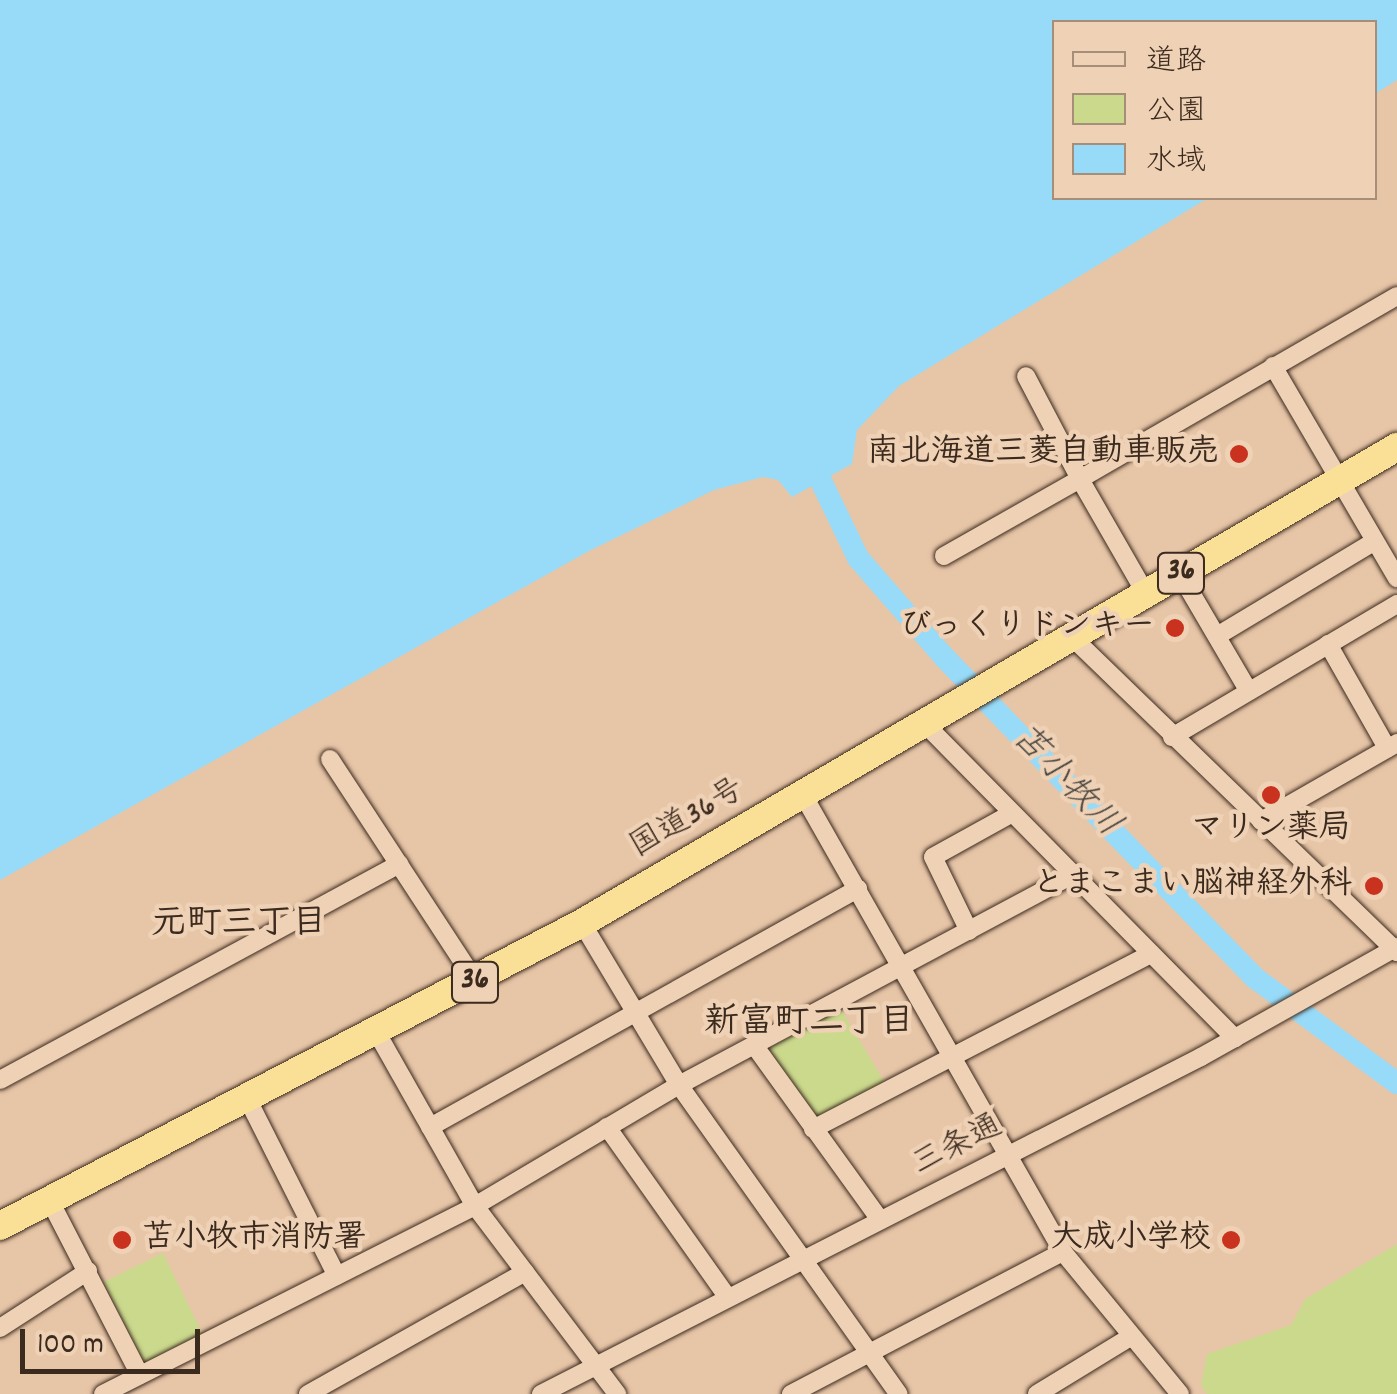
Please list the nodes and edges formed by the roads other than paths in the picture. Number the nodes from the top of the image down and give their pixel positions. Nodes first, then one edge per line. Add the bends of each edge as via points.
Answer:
1 (1397, 296) edge
2 (1273, 366) junction
3 (1026, 376) dead end
4 (1397, 448) edge
5 (1080, 479) junction
6 (1339, 481) junction
7 (1375, 541) junction
8 (944, 556) dead end
9 (1180, 574) junction
10 (1397, 578) edge
11 (1146, 594) junction
12 (1397, 604) edge
13 (1217, 636) junction
14 (1072, 637) junction
15 (1328, 644) junction
16 (1248, 690) junction
17 (931, 719) junction
18 (1172, 736) junction
19 (1392, 745) edge
20 (330, 759) dead end
21 (802, 794) junction
22 (1011, 814) junction
23 (1262, 821) junction
24 (399, 864) junction
25 (1071, 876) junction
26 (858, 888) junction
27 (582, 922) junction
28 (968, 930) junction
29 (1396, 950) edge
30 (1151, 954) junction
31 (901, 967) junction
32 (476, 981) junction
33 (634, 1012) junction
34 (377, 1033) junction
35 (1235, 1038) junction
36 (754, 1045) junction
37 (953, 1059) junction
38 (0, 1080) edge
39 (679, 1085) junction
40 (247, 1098) junction
41 (430, 1127) junction
42 (607, 1128) junction
43 (813, 1129) junction
44 (1008, 1156) junction
45 (49, 1199) junction
46 (476, 1206) junction
47 (880, 1220) junction
48 (0, 1226) edge
49 (1063, 1252) junction
50 (805, 1258) junction
51 (88, 1271) junction
52 (524, 1272) junction
53 (337, 1276) junction
54 (728, 1298) junction
55 (0, 1328) edge
56 (1132, 1336) junction
57 (870, 1353) junction
58 (595, 1366) junction
59 (140, 1375) junction
60 (544, 1393) edge
61 (103, 1394) edge
62 (308, 1394) edge
63 (617, 1394) edge
64 (791, 1394) edge
65 (899, 1394) edge
66 (1037, 1394) edge
67 (1180, 1394) edge

1 - 2 street
2 - 5 street
2 - 6 street
3 - 5 street
4 - 6 highway, 国道36号 / 36
5 - 8 street
5 - 11 street
6 - 7 street
6 - 9 highway, 国道36号 / 36
7 - 10 street
7 - 13 street
9 - 11 highway, 国道36号 / 36
9 - 13 street
11 - 14 highway, 国道36号 / 36
12 - 15 street
13 - 16 street
14 - 17 highway, 国道36号 / 36
14 - 18 street
15 - 16 street
15 - 19 street
16 - 18 street
17 - 21 highway, 国道36号 / 36
17 - 22 street
18 - 23 street
19 - 23 street
20 - 24 street
21 - 26 street
21 - 27 highway, 国道36号 / 36
22 - 25 street
22 - 28 street via 933,857
23 - 29 street
24 - 32 street
24 - 38 street
25 - 28 street
25 - 30 street
26 - 31 street
26 - 33 street
27 - 32 highway, 国道36号 / 36
27 - 33 street
28 - 31 street
29 - 35 street, 三条通
30 - 35 street
30 - 37 street
31 - 36 street
31 - 37 street
32 - 34 highway, 国道36号 / 36
33 - 39 street
33 - 41 street
34 - 40 highway, 国道36号 / 36
34 - 41 street
35 - 44 street, 三条通
36 - 39 street
36 - 43 street
37 - 43 street
37 - 44 street
39 - 42 street
39 - 50 street
40 - 45 highway, 国道36号 / 36
40 - 53 street
41 - 46 street
42 - 46 street
42 - 54 street
43 - 47 street
44 - 47 street, 三条通
44 - 49 street
45 - 48 highway, 国道36号 / 36
45 - 51 street
46 - 52 street
46 - 53 street
47 - 50 street, 三条通
49 - 56 street
49 - 57 street
50 - 54 street, 三条通
50 - 57 street
51 - 55 street
51 - 59 street
52 - 58 street
52 - 62 street
53 - 59 street
54 - 58 street, 三条通
56 - 66 street
56 - 67 street
57 - 64 street
57 - 65 street
58 - 60 street, 三条通
58 - 63 street
59 - 61 street

